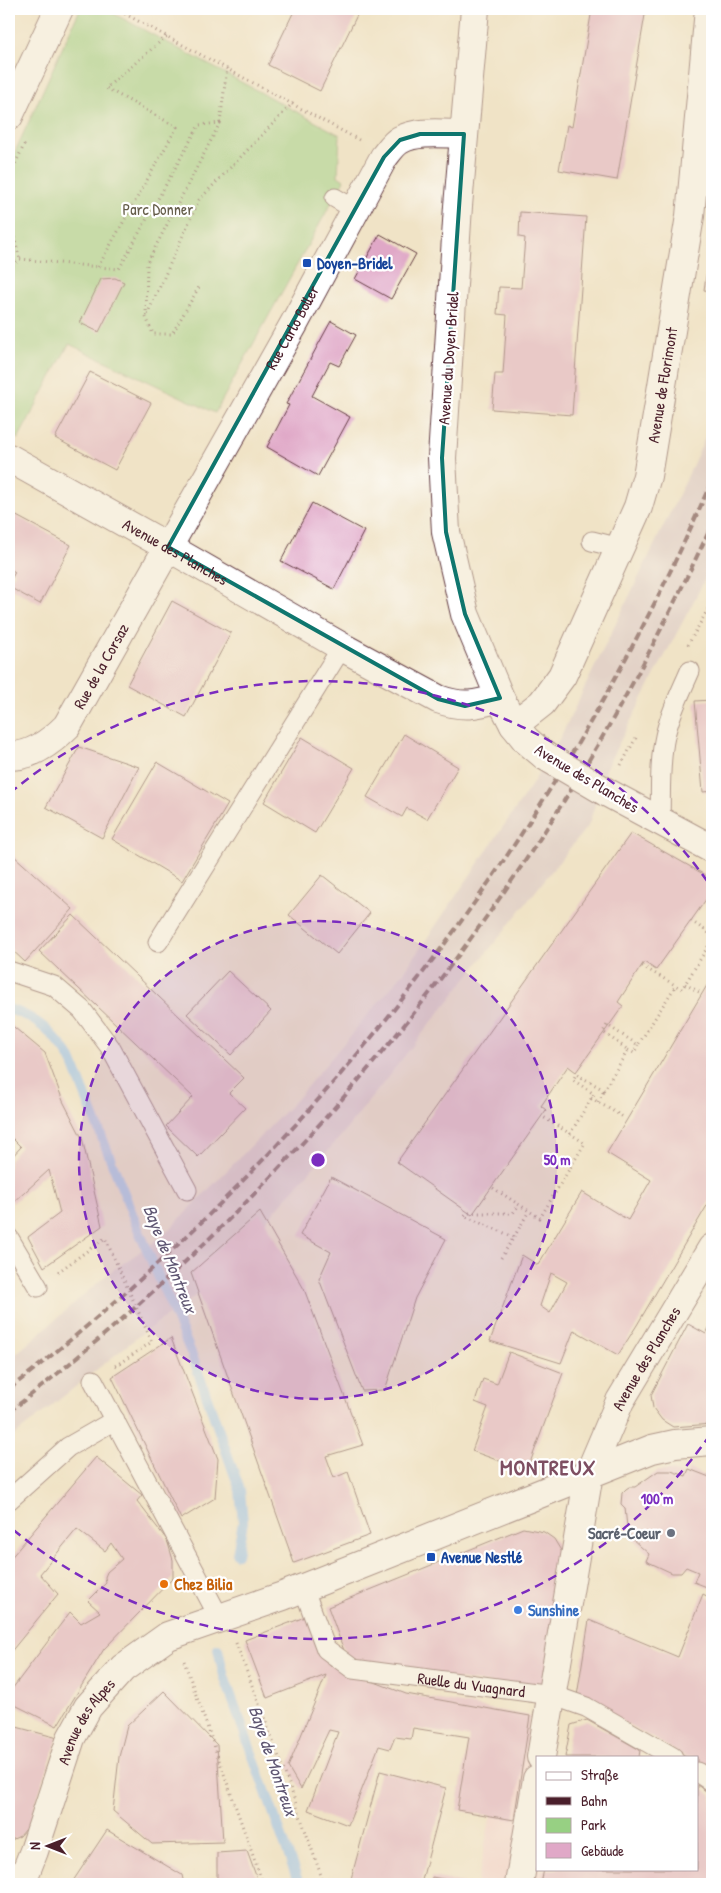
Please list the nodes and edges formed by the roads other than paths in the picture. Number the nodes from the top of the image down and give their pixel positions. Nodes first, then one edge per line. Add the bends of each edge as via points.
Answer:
1 (59, 9) edge
2 (475, 9) edge
3 (709, 9) edge
4 (9, 116) edge
5 (464, 134) junction
6 (9, 458) edge
7 (592, 541) dead end
8 (168, 547) junction
9 (620, 548) junction
10 (342, 647) junction
11 (690, 671) dead end
12 (500, 698) junction
13 (514, 725) junction
14 (9, 756) edge
15 (660, 821) junction
16 (712, 849) edge
17 (158, 942) dead end
18 (9, 971) edge
19 (187, 1190) dead end
20 (9, 1238) edge
21 (712, 1248) edge
22 (38, 1287) road end
23 (93, 1380) road end
24 (115, 1420) junction
25 (712, 1441) edge
26 (589, 1474) junction
27 (9, 1500) edge
28 (303, 1587) junction
29 (226, 1627) junction
30 (552, 1695) junction
31 (541, 1756) edge
32 (672, 1756) edge
33 (698, 1773) edge
34 (712, 1782) edge
35 (536, 1786) edge
36 (21, 1884) edge
37 (519, 1884) edge

1 - 4 street
2 - 5 street, Avenue du Doyen Bridel
3 - 9 street, Avenue de Florimont via 690,216 647,476
5 - 8 street, Rue Carlo Boller via 420,134 400,140 346,204 294,324
5 - 12 street, Avenue du Doyen Bridel via 442,458 446,532 465,614
6 - 8 street, Avenue des Planches
7 - 9 lane
8 - 10 street, Avenue des Planches
8 - 14 street, Rue de la Corsaz via 66,726 53,740 32,751
9 - 13 street, Avenue de Florimont via 562,676 542,703
10 - 12 street, Avenue des Planches via 453,704 466,706
10 - 17 lane
11 - 15 lane via 665,736
12 - 13 street, Avenue des Planches
13 - 15 street, Avenue des Planches, bridge via 545,756
15 - 16 street, Avenue des Planches
18 - 19 lane via 54,986 82,1010 110,1047
20 - 22 lane
21 - 26 street, Avenue des Planches via 620,1401
23 - 24 lane
24 - 27 lane via 68,1447
24 - 29 lane
25 - 26 street via 652,1449
26 - 28 street
26 - 30 street, Avenue des Planches
28 - 29 street
28 - 30 lane, Ruelle du Vuagnard via 326,1649 353,1670
29 - 36 street, Avenue des Alpes via 168,1636 123,1668 88,1707 71,1738
30 - 31 street, Avenue des Planches
30 - 32 lane, Ruelle du Vuagnard via 586,1707
33 - 34 lane
35 - 37 street

